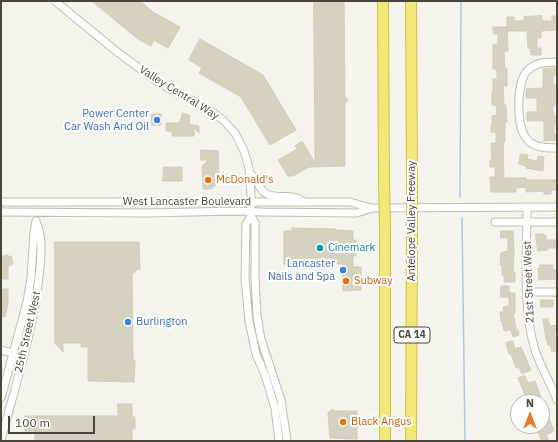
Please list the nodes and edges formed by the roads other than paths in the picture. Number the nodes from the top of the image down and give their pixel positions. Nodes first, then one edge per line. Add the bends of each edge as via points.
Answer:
1 (55, 1) edge
2 (383, 1) edge
3 (411, 1) edge
4 (557, 62) edge
5 (557, 148) edge
6 (250, 173) junction
7 (1, 202) edge
8 (36, 202) junction
9 (252, 202) junction
10 (304, 202) junction
11 (527, 207) junction
12 (557, 207) edge
13 (371, 208) junction
14 (1, 212) edge
15 (36, 212) junction
16 (251, 214) junction
17 (36, 222) junction
18 (494, 222) dead end
19 (527, 222) junction
20 (557, 222) edge
21 (527, 292) junction
22 (557, 292) edge
23 (1, 350) edge
24 (13, 353) junction
25 (23, 356) junction
26 (557, 379) edge
27 (550, 382) junction
28 (1, 398) edge
29 (272, 398) junction
30 (557, 400) edge
31 (1, 440) edge
32 (279, 441) edge
33 (287, 441) edge
34 (385, 441) edge
35 (411, 441) edge

1 - 6 street, Valley Central Way via 158,82 223,120 235,133 244,150
2 - 34 highway, CA 14, bridge
3 - 35 highway, Antelope Valley Freeway / CA 14, bridge
4 - 5 street via 540,62 527,70 521,81 519,104 521,127 526,138 534,146
6 - 9 street, Valley Central Way
6 - 10 street via 266,194 298,197
7 - 8 street, West Lancaster Boulevard
8 - 9 street, West Lancaster Boulevard
8 - 15 street, 25th Street West
9 - 10 street, West Lancaster Boulevard
9 - 16 street, Valley Central Way
10 - 13 street, West Lancaster Boulevard via 350,202
11 - 12 street, West Lancaster Boulevard
11 - 13 street, West Lancaster Boulevard
11 - 19 street, 21st Street West
13 - 16 street, West Lancaster Boulevard via 357,212
14 - 15 street, West Lancaster Boulevard
15 - 16 street, West Lancaster Boulevard
15 - 17 street, 25th Street West
16 - 29 street, Valley Central Way via 246,224 249,321 256,354
16 - 33 street, Valley Central Way via 255,222 257,316 261,339 281,400
17 - 24 street, 25th Street West via 30,285
17 - 25 street, 25th Street West via 41,232 39,279
18 - 19 street
19 - 20 street
19 - 21 street, 21st Street West
21 - 22 street
21 - 27 street, 21st Street West via 535,350
23 - 24 street
24 - 25 street
24 - 28 street, 25th Street West
25 - 31 street, 25th Street West
26 - 27 street
27 - 30 street, 21st Street West
29 - 32 street, Valley Central Way
29 - 33 street via 276,402 282,437

